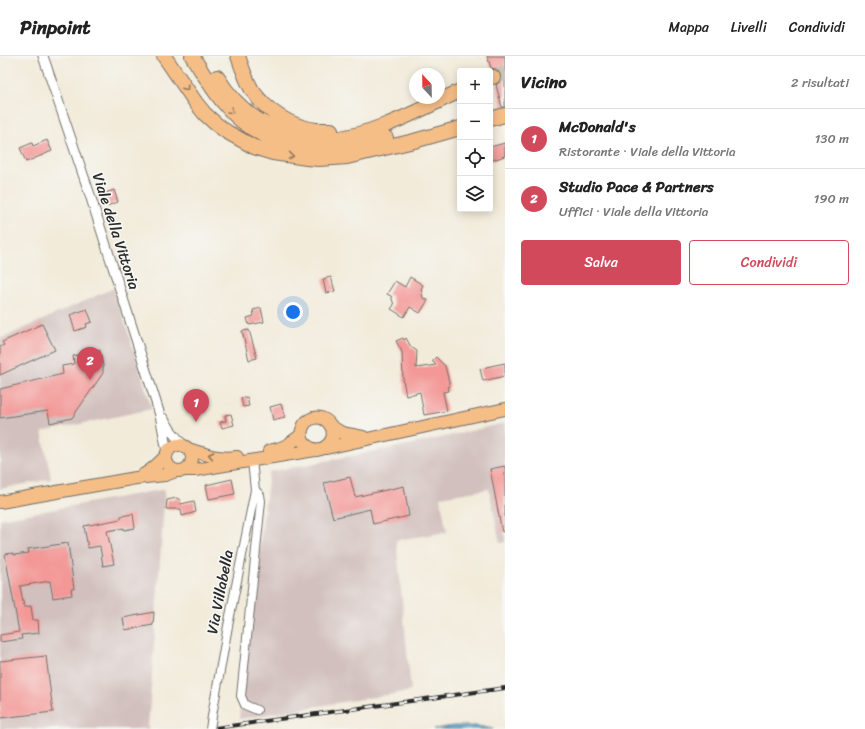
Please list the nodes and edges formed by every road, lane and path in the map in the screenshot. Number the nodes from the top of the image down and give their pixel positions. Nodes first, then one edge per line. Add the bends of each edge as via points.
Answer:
1 (43, 56) edge
2 (164, 56) edge
3 (192, 56) edge
4 (204, 56) edge
5 (238, 56) edge
6 (457, 91) edge
7 (457, 91) edge
8 (445, 95) edge
9 (421, 104) edge
10 (505, 114) edge
11 (493, 118) edge
12 (457, 127) edge
13 (457, 128) edge
14 (505, 409) edge
15 (160, 414) junction
16 (332, 427) junction
17 (301, 435) junction
18 (368, 438) junction
19 (186, 447) junction
20 (321, 449) junction
21 (166, 454) junction
22 (252, 460) junction
23 (180, 471) junction
24 (136, 478) junction
25 (255, 490) junction
26 (0, 502) edge
27 (257, 710) dead end
28 (210, 729) edge

1 - 15 street, Viale della Vittoria
2 -> 13 highway via 196,103 216,124 254,147 274,153 319,159 347,158
3 -> 12 highway via 222,102 237,118 254,130 291,145 339,148 396,136
4 - 6 highway via 232,98 250,114 290,135 312,139 330,140 375,129
5 - 9 highway via 252,90 262,102 274,113 299,126 316,130 352,129
7 - 8 highway
10 - 11 highway
14 - 18 main road
15 - 19 street, Viale della Vittoria
15 - 21 street, Viale della Vittoria
16 - 17 main road via 321,418 311,419 304,425
16 - 18 main road via 342,433
16 - 20 main road via 333,436 329,445
17 -> 19 main road via 277,450 230,458 209,456
17 - 20 main road via 308,447
18 - 20 main road
19 - 21 main road via 172,446
19 - 23 main road via 192,455 192,462 188,468
20 - 22 main road
21 - 23 main road via 167,464 172,470
21 - 24 main road via 148,473
22 - 23 main road
22 - 25 street, Via Villabella
23 - 24 main road
24 - 26 main road
25 - 27 street via 261,501 241,696 245,705
25 - 28 street, Via Villabella, bridge

